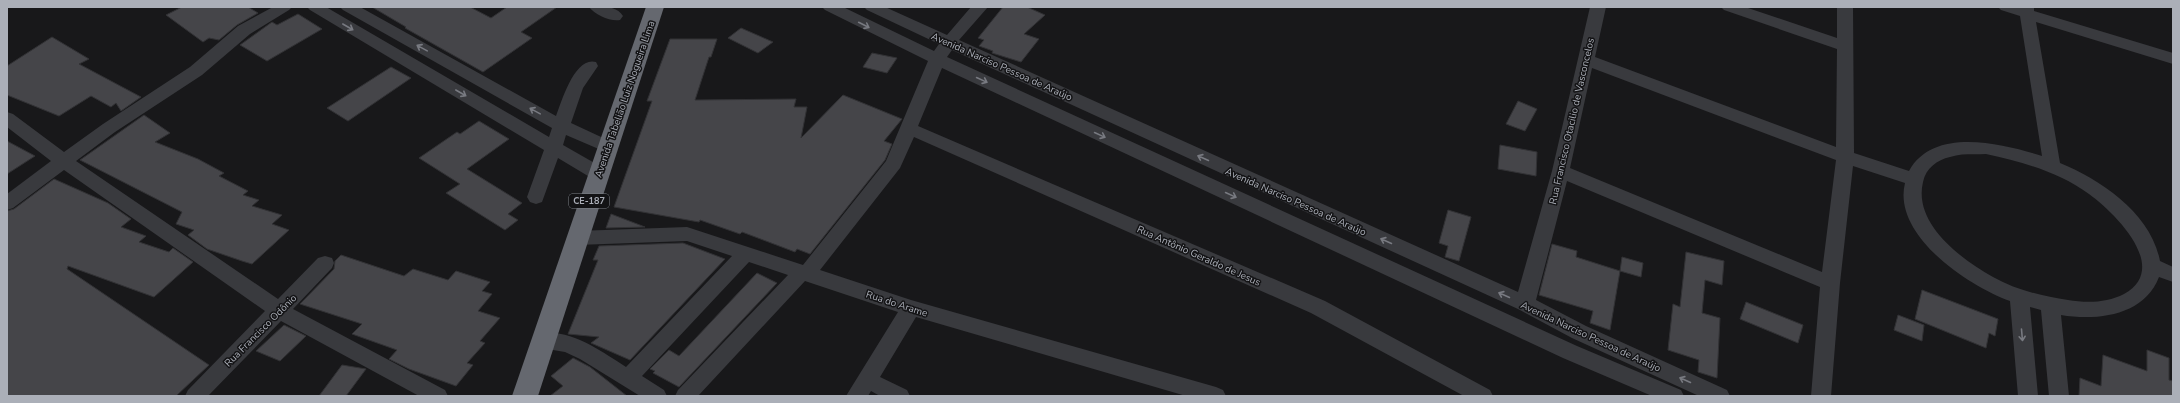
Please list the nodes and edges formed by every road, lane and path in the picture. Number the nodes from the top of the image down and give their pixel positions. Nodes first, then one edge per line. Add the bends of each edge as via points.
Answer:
1 (284, 7) edge
2 (315, 7) edge
3 (348, 7) edge
4 (597, 7) edge
5 (655, 7) edge
6 (830, 7) edge
7 (872, 7) edge
8 (980, 7) edge
9 (1598, 7) edge
10 (1729, 7) edge
11 (1845, 7) edge
12 (2006, 7) edge
13 (2026, 11) edge
14 (615, 16) dead end
15 (948, 42) junction
16 (1845, 46) junction
17 (937, 59) junction
18 (2173, 59) edge
19 (1586, 60) junction
20 (590, 66) dead end
21 (7, 118) edge
22 (561, 126) junction
23 (908, 128) junction
24 (555, 147) junction
25 (608, 147) junction
26 (1845, 157) junction
27 (64, 162) junction
28 (2052, 165) junction
29 (1561, 172) junction
30 (599, 174) junction
31 (1914, 179) junction
32 (536, 197) dead end
33 (7, 203) edge
34 (577, 238) junction
35 (746, 254) junction
36 (325, 263) dead end
37 (2151, 265) junction
38 (803, 273) junction
39 (2173, 275) edge
40 (1830, 283) junction
41 (2019, 296) junction
42 (1525, 304) junction
43 (2050, 306) junction
44 (911, 308) junction
45 (280, 311) junction
46 (542, 341) junction
47 (628, 378) junction
48 (861, 388) edge
49 (414, 391) edge
50 (194, 396) edge
51 (438, 396) edge
52 (525, 396) edge
53 (657, 396) edge
54 (685, 396) edge
55 (900, 396) edge
56 (1216, 396) edge
57 (1484, 396) edge
58 (1674, 396) edge
59 (1720, 396) edge
60 (1821, 396) edge
61 (2028, 396) edge
62 (2059, 396) edge

1 - 27 street via 244,30 196,71 109,128
2 -> 24 street
22 -> 3 street
4 - 14 street
5 - 25 highway, Avenida Tabelião Luiz Nogueira Lima / CE-187
6 -> 17 street, Avenida Narciso Pessoa de Araújo
7 - 15 street, Avenida Narciso Pessoa de Araújo
8 - 15 street
9 - 19 street, Rua Francisco Otacilio de Vasconcelos
10 - 16 street
11 - 16 street
12 - 13 street
13 - 18 street
13 - 28 street
15 - 17 street
42 -> 15 street, Avenida Narciso Pessoa de Araújo
16 - 26 street
17 - 23 street
17 -> 58 street, Avenida Narciso Pessoa de Araújo via 1570,352
19 - 26 street
19 - 29 street, Rua Francisco Otacilio de Vasconcelos
20 - 22 street via 575,87
21 - 27 street
22 - 24 street
22 - 25 street
23 - 38 street via 894,164
23 - 57 street, Rua Antônio Geraldo de Jesus via 1318,307
24 - 30 street
24 - 32 street
25 - 30 highway, Avenida Tabelião Luiz Nogueira Lima / CE-187
26 - 31 street
26 - 40 street
27 - 33 street
27 - 45 street
28 - 31 street via 2018,154 1986,148 1957,149 1934,156 1918,169
28 - 37 street via 2082,180 2131,221 2145,244
29 - 40 street
29 - 42 street, Rua Francisco Otacilio de Vasconcelos
30 - 34 highway, Avenida Tabelião Luiz Nogueira Lima / CE-187
31 - 41 street via 1910,186 1913,208 1926,231 1948,255 1977,276
34 - 35 street, Rua do Arame via 682,233
34 - 46 highway, Avenida Tabelião Luiz Nogueira Lima / CE-187
35 - 38 street, Rua do Arame
35 - 47 street
36 - 45 street, Rua Francisco Odônio
37 - 39 street
37 - 43 street via 2147,284 2133,298 2111,308 2083,310
38 - 44 street, Rua do Arame
38 - 54 street
40 - 60 street
41 - 43 street
41 -> 61 street
59 -> 42 street, Avenida Narciso Pessoa de Araújo via 1579,332
43 - 62 street
44 - 48 street
44 - 56 street, Rua do Arame
45 - 49 street
45 - 50 street, Rua Francisco Odônio
46 - 47 street via 567,344
46 - 52 highway, Avenida Tabelião Luiz Nogueira Lima / CE-187
47 - 53 street
48 - 55 street
49 - 51 street

